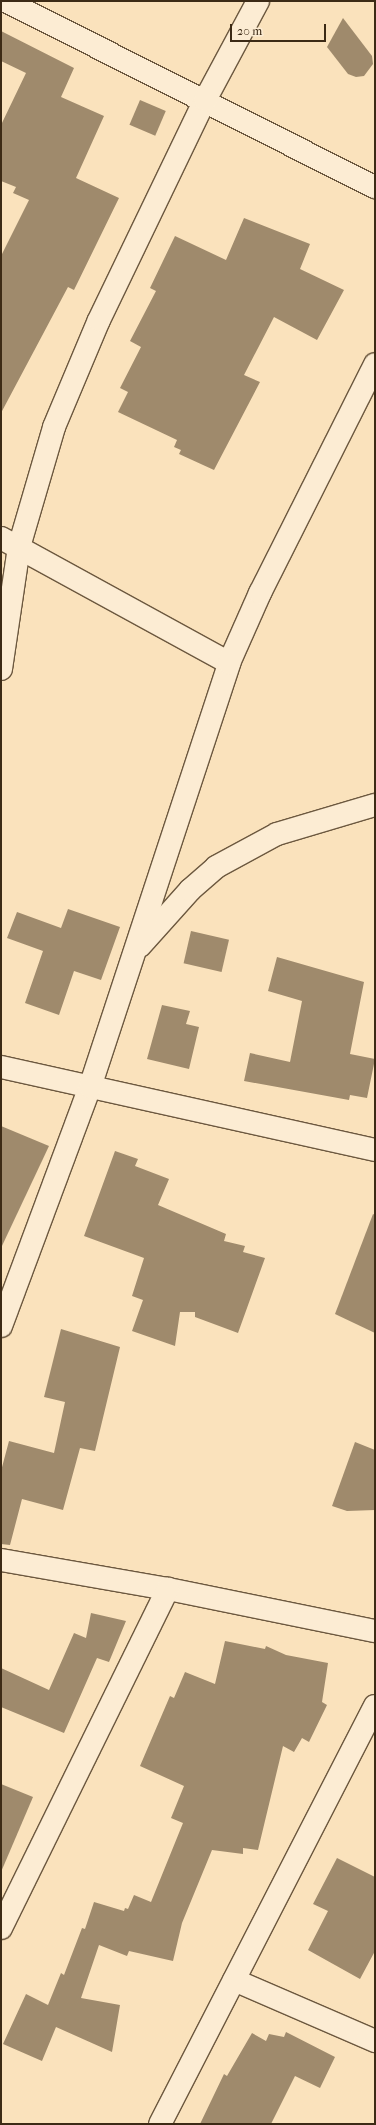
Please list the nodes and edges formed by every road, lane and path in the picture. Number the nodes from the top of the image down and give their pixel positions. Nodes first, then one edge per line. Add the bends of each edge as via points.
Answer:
1 (6, 1) edge
2 (258, 1) edge
3 (205, 100) junction
4 (375, 187) edge
5 (375, 364) edge
6 (10, 542) edge
7 (229, 663) junction
8 (1, 669) edge
9 (375, 805) edge
10 (135, 951) junction
11 (1, 1067) edge
12 (90, 1087) junction
13 (375, 1150) edge
14 (1, 1326) edge
15 (1, 1560) edge
16 (168, 1589) junction
17 (375, 1631) edge
18 (373, 1714) edge
19 (1, 1928) edge
20 (234, 1980) junction
21 (375, 2041) edge
22 (160, 2124) edge

1 - 3 street
2 - 3 street
3 - 4 street
3 - 6 street via 98,320
5 - 7 street via 260,593
6 - 7 street
6 - 8 street
7 - 10 street
9 - 10 street via 277,834 216,867 190,890
10 - 12 street
11 - 12 street
12 - 13 street
12 - 14 street
15 - 16 street
16 - 17 street
16 - 19 street
18 - 20 street
20 - 21 street
20 - 22 street

